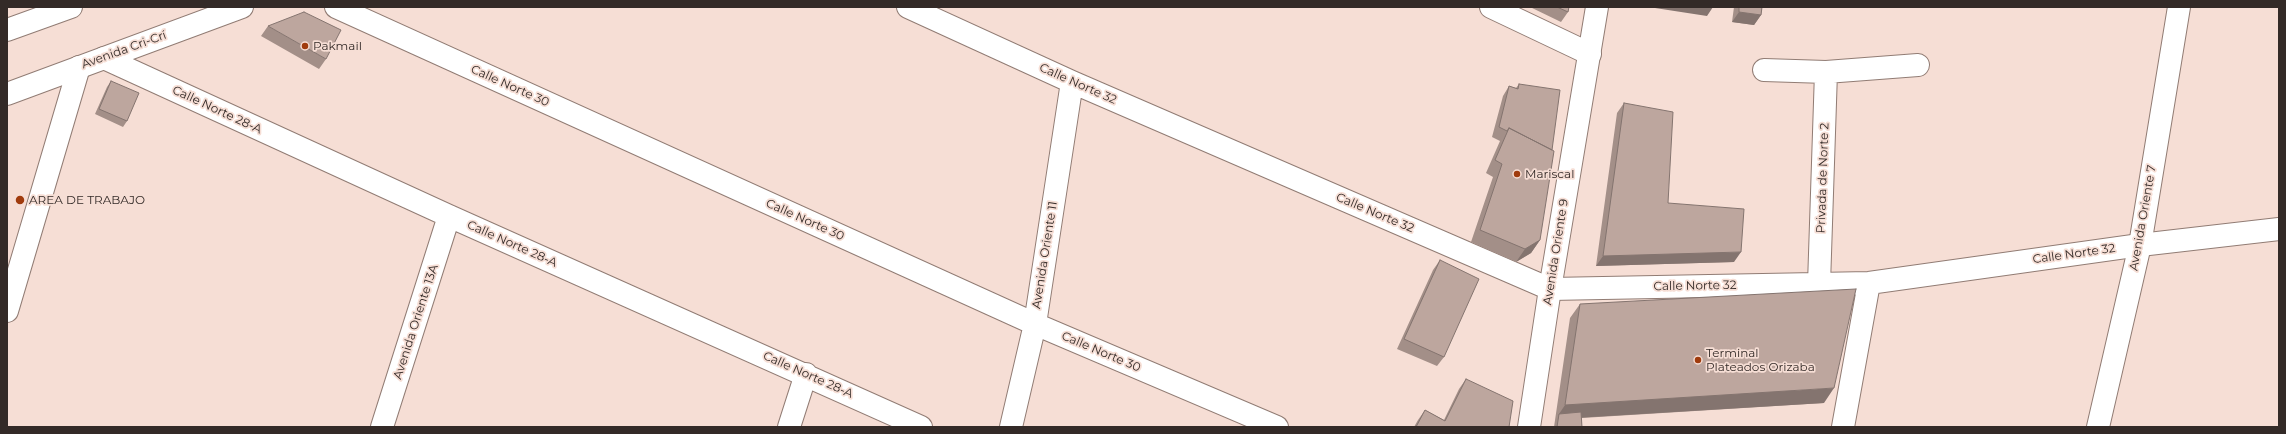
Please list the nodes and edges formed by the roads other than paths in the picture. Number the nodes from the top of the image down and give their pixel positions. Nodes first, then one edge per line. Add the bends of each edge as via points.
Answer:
1 (71, 7) edge
2 (242, 7) edge
3 (336, 7) edge
4 (908, 7) edge
5 (1492, 7) edge
6 (1597, 7) edge
7 (2178, 7) edge
8 (7, 30) edge
9 (1590, 54) junction
10 (104, 58) junction
11 (1918, 65) dead end
12 (79, 67) junction
13 (1764, 70) dead end
14 (1826, 72) junction
15 (1072, 82) junction
16 (7, 94) edge
17 (449, 216) junction
18 (2279, 229) edge
19 (2140, 245) junction
20 (1869, 283) junction
21 (1819, 284) junction
22 (1550, 289) junction
23 (7, 311) edge
24 (1035, 324) junction
25 (806, 374) junction
26 (382, 427) edge
27 (789, 427) edge
28 (921, 427) edge
29 (1011, 427) edge
30 (1277, 427) edge
31 (1529, 427) edge
32 (1843, 427) edge
33 (2098, 427) edge

1 - 8 street
2 - 10 street, Avenida Cri-Crí
3 - 24 street, Calle Norte 30
4 - 15 street, Calle Norte 32
5 - 9 street
6 - 9 street, Avenida Oriente 9
7 - 19 street, Avenida Oriente 7
9 - 22 street, Avenida Oriente 9
10 - 12 street, Avenida Cri-Crí
10 - 17 street, Calle Norte 28-A
11 - 14 street
12 - 16 street, Avenida Cri-Crí
12 - 23 street
13 - 14 street
14 - 21 street, Privada de Norte 2
15 - 22 street, Calle Norte 32
15 - 24 street, Avenida Oriente 11
17 - 25 street, Calle Norte 28-A
17 - 26 street, Avenida Oriente 13A
18 - 19 street, Calle Norte 32
19 - 20 street, Calle Norte 32
19 - 33 street, Avenida Oriente 7
20 - 21 street, Calle Norte 32
20 - 32 street
21 - 22 street, Calle Norte 32
22 - 31 street, Avenida Oriente 9
24 - 29 street, Avenida Oriente 11
24 - 30 street, Calle Norte 30
25 - 27 street
25 - 28 street, Calle Norte 28-A

